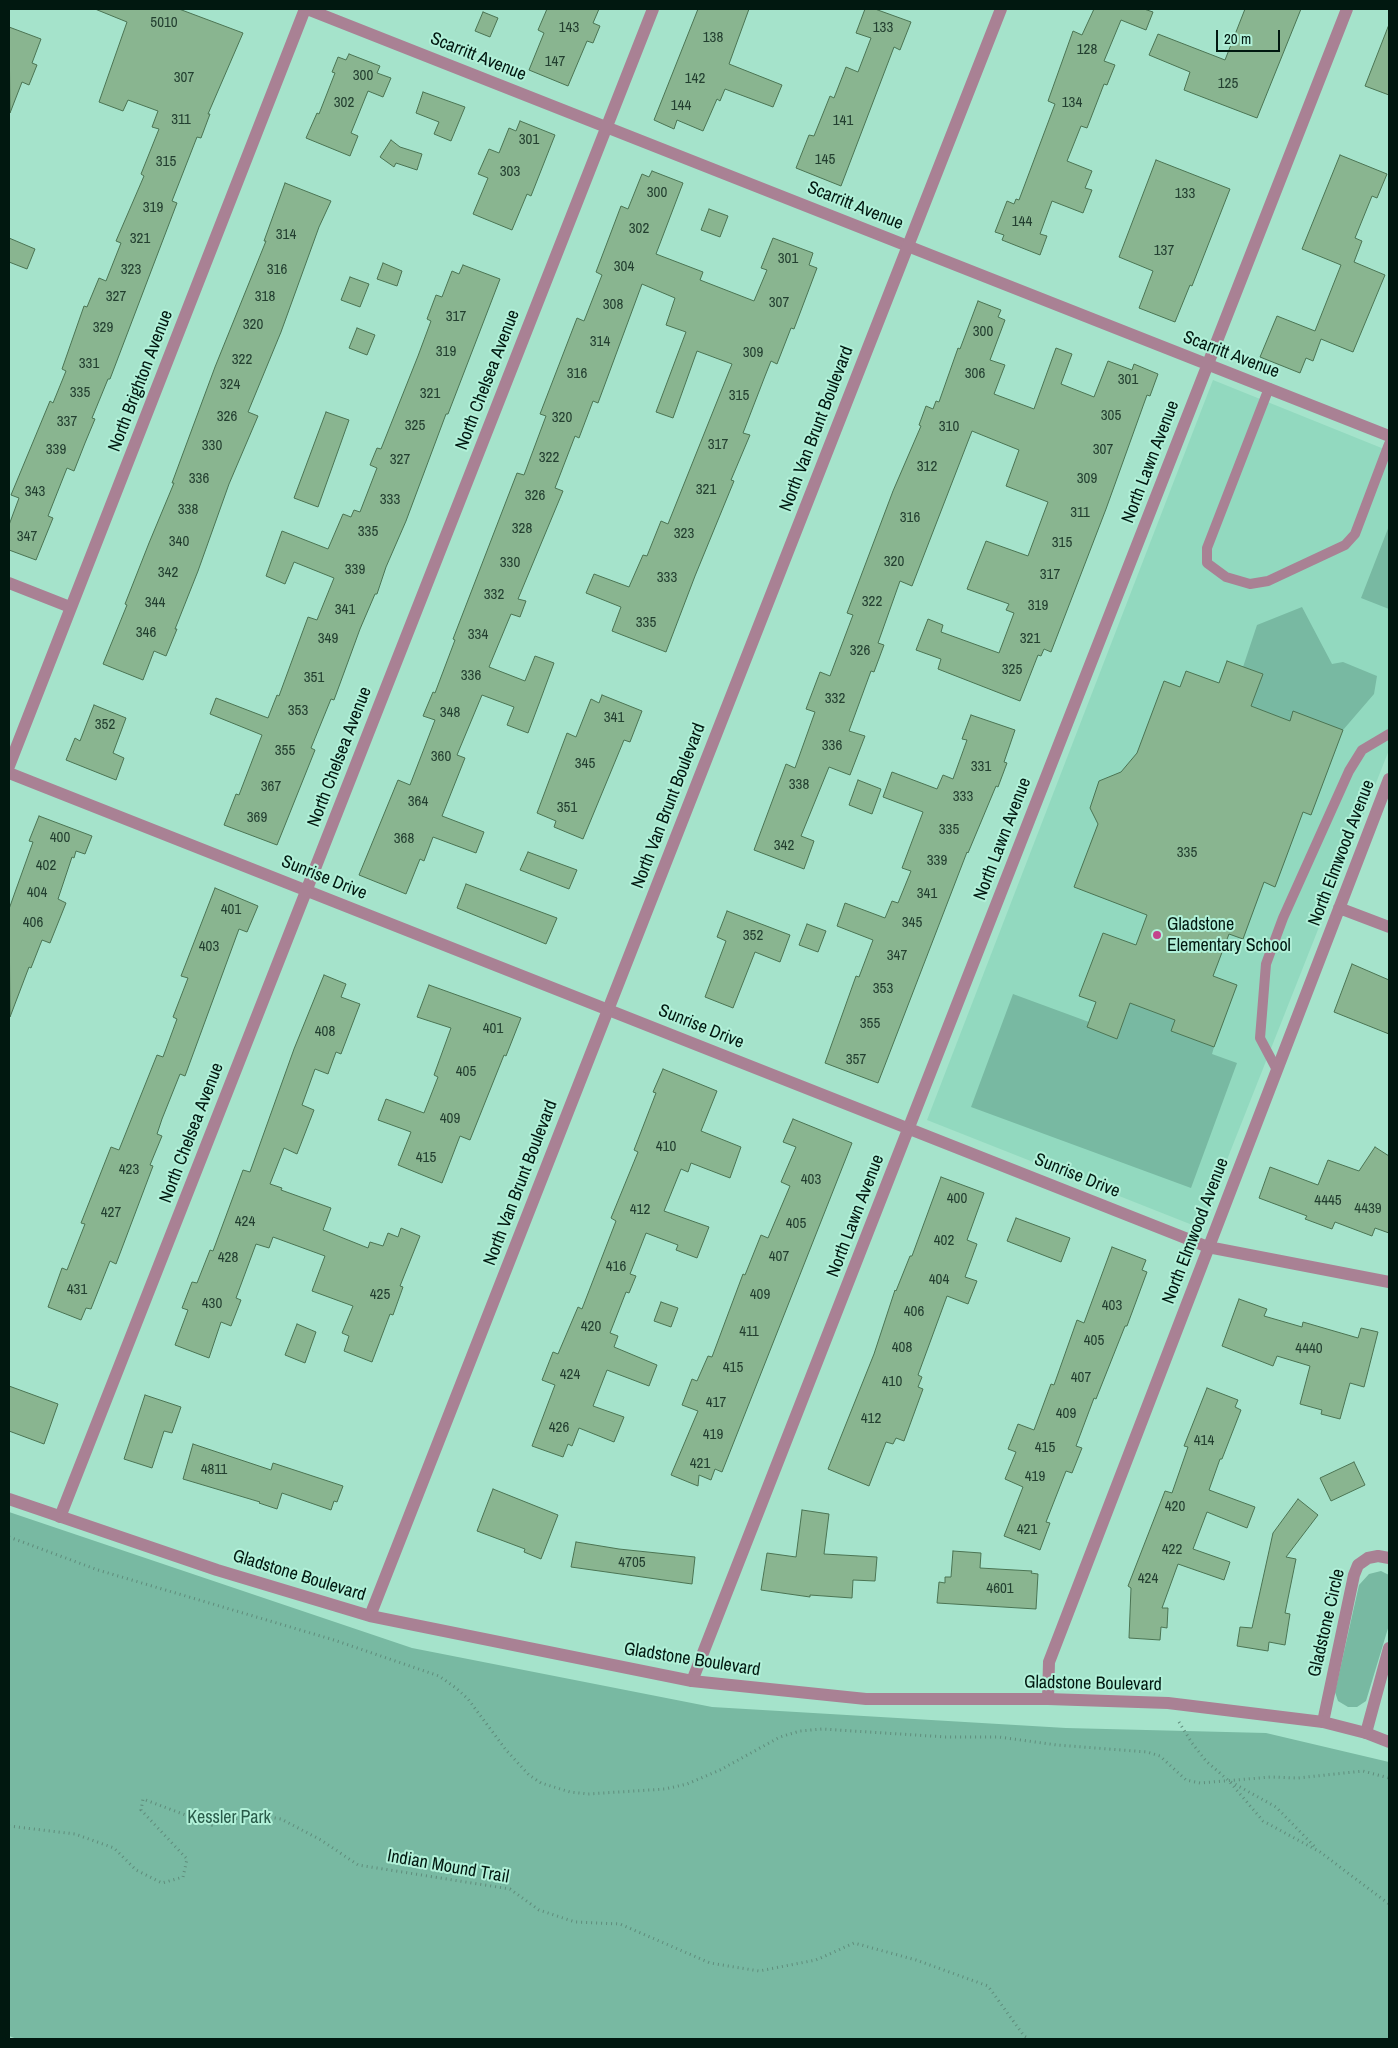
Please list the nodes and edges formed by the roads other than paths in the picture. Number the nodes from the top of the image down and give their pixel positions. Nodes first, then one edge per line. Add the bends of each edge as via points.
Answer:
1 (306, 9) edge
2 (653, 9) edge
3 (1001, 9) edge
4 (1347, 9) edge
5 (606, 127) junction
6 (908, 246) junction
7 (1208, 364) junction
8 (1269, 388) junction
9 (1389, 436) edge
10 (1389, 444) edge
11 (9, 583) edge
12 (70, 608) junction
13 (1389, 734) edge
14 (9, 766) edge
15 (9, 773) edge
16 (1389, 778) edge
17 (307, 890) junction
18 (1339, 908) junction
19 (1389, 927) edge
20 (608, 1010) junction
21 (1277, 1070) junction
22 (908, 1128) junction
23 (1208, 1247) junction
24 (1389, 1282) edge
25 (9, 1499) edge
26 (60, 1517) junction
27 (1389, 1558) edge
28 (370, 1616) junction
29 (1389, 1648) edge
30 (692, 1681) junction
31 (1048, 1699) junction
32 (1323, 1722) junction
33 (1366, 1733) junction
34 (1389, 1742) edge

1 - 5 street, Scarritt Avenue
1 - 12 street, North Brighton Avenue
2 - 5 street, North Chelsea Avenue
3 - 6 street, North Van Brunt Boulevard
4 - 7 street, North Lawn Avenue
5 - 6 street, Scarritt Avenue
5 - 17 street, North Chelsea Avenue
6 - 7 street, Scarritt Avenue
6 - 20 street, North Van Brunt Boulevard
7 - 8 street, Scarritt Avenue
7 - 22 street, North Lawn Avenue
8 - 9 street, Scarritt Avenue
8 - 10 lane via 1207,548 1207,563 1226,577 1250,584 1268,581 1345,545 1355,534
11 - 12 street
12 - 14 street, North Brighton Avenue
13 - 21 lane via 1362,750 1349,771 1283,918 1266,964 1260,1038
15 - 17 street, Sunrise Drive
16 - 18 street, North Elmwood Avenue
17 - 20 street, Sunrise Drive
17 - 26 street, North Chelsea Avenue
18 - 19 street
18 - 21 street, North Elmwood Avenue
20 - 22 street, Sunrise Drive
20 - 28 street, North Van Brunt Boulevard
21 - 23 street, North Elmwood Avenue
22 - 23 street, Sunrise Drive
22 - 30 street, North Lawn Avenue
23 - 24 street, Sunrise Drive
23 - 31 street, North Elmwood Avenue via 1050,1662
25 - 26 street, Gladstone Boulevard
26 - 28 street, Gladstone Boulevard via 217,1570
27 - 32 street, Gladstone Circle via 1368,1558 1358,1565
28 - 30 street, Gladstone Boulevard
29 - 33 street
30 - 31 street, Gladstone Boulevard via 866,1699
31 - 32 street, Gladstone Boulevard via 1168,1703
32 - 33 street, Gladstone Boulevard
33 - 34 street, Gladstone Boulevard

